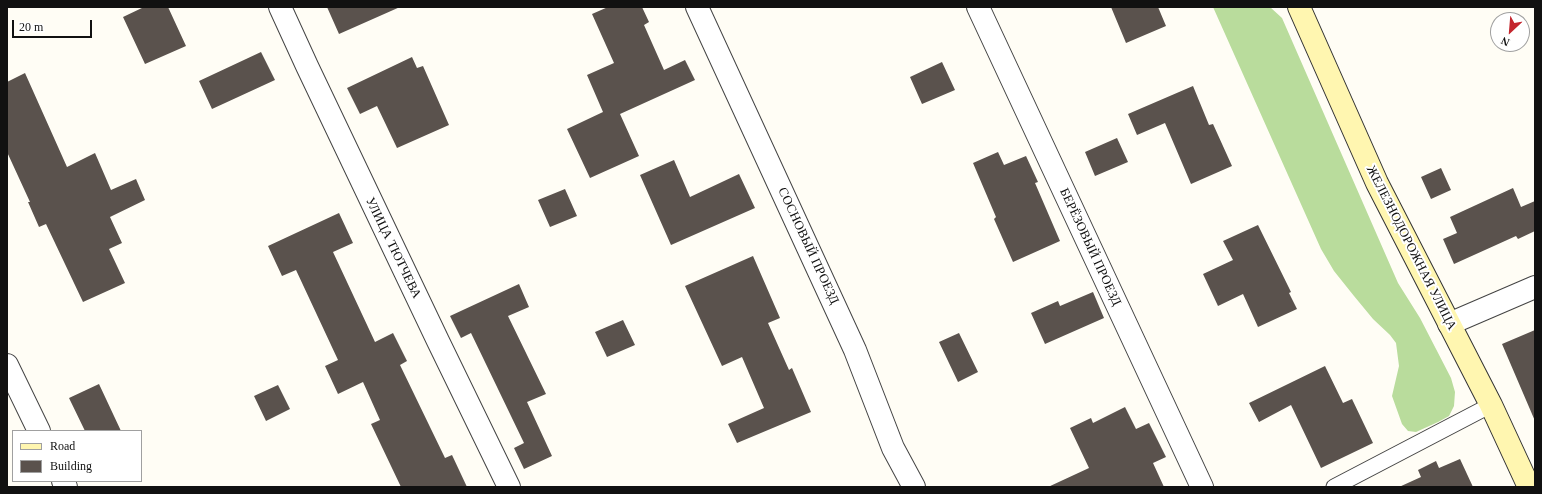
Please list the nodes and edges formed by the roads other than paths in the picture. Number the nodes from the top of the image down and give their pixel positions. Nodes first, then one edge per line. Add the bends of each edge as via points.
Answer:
1 (280, 7) edge
2 (697, 7) edge
3 (978, 7) edge
4 (1299, 7) edge
5 (1535, 287) edge
6 (1449, 324) junction
7 (7, 365) edge
8 (1491, 405) junction
9 (39, 430) edge
10 (509, 487) edge
11 (914, 487) edge
12 (1202, 487) edge
13 (1334, 487) edge
14 (1529, 487) edge

1 - 10 street, УЛИЦА ТЮТЧЕВА
2 - 11 street, СОСНОВЫЙ ПРОЕЗД via 855,350 893,448
3 - 12 street, БЕРЁЗОВЫЙ ПРОЕЗД
4 - 6 street, ЖЕЛЕЗНОДОРОЖНАЯ УЛИЦА via 1377,183
5 - 6 street
6 - 8 street, ЖЕЛЕЗНОДОРОЖНАЯ УЛИЦА
7 - 9 street
8 - 13 lane
8 - 14 street, ЖЕЛЕЗНОДОРОЖНАЯ УЛИЦА

